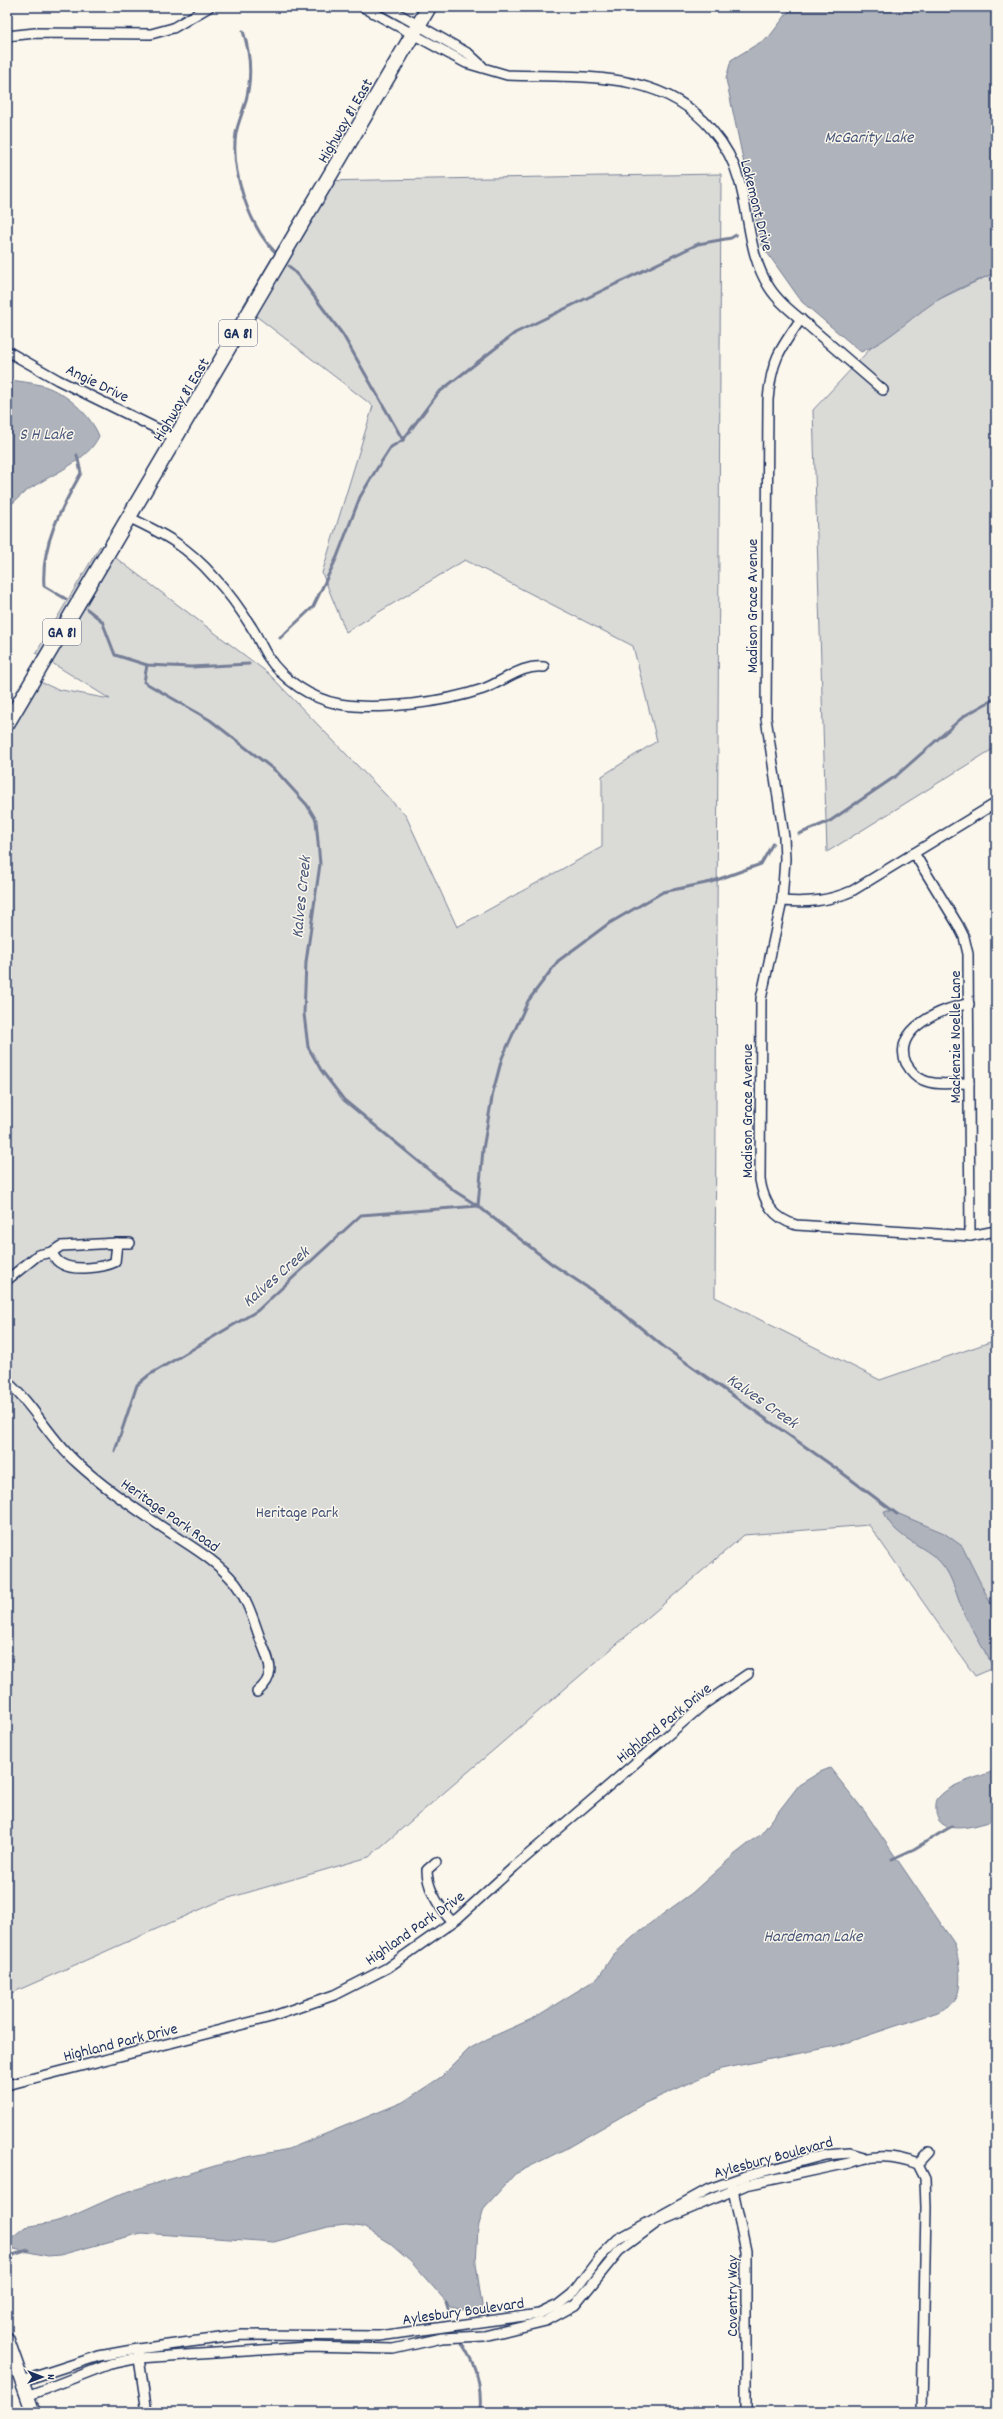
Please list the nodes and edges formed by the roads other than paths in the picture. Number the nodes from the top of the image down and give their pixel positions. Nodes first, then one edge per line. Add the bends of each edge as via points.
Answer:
1 (209, 7) edge
2 (364, 7) edge
3 (386, 7) edge
4 (429, 7) edge
5 (417, 29) junction
6 (7, 30) edge
7 (35, 33) junction
8 (7, 36) edge
9 (801, 319) junction
10 (7, 351) edge
11 (883, 390) dead end
12 (176, 438) junction
13 (128, 517) junction
14 (544, 667) dead end
15 (7, 724) edge
16 (996, 804) edge
17 (914, 853) junction
18 (782, 901) junction
19 (969, 1004) junction
20 (969, 1083) junction
21 (996, 1231) edge
22 (970, 1236) junction
23 (118, 1243) junction
24 (130, 1243) dead end
25 (52, 1252) junction
26 (7, 1280) edge
27 (7, 1382) edge
28 (748, 1674) dead end
29 (257, 1692) dead end
30 (436, 1862) dead end
31 (452, 1922) junction
32 (7, 2085) edge
33 (929, 2152) dead end
34 (918, 2164) junction
35 (732, 2185) junction
36 (7, 2339) edge
37 (138, 2353) junction
38 (22, 2382) junction
39 (27, 2396) junction
40 (33, 2412) edge
41 (147, 2412) edge
42 (746, 2412) edge
43 (922, 2412) edge

1 - 7 street via 173,28 151,34
2 - 5 street
3 - 5 street
4 - 5 main road, Highway 81 East / GA 81
5 - 9 street, Lakemont Drive via 469,54 483,67 507,75 637,82 672,96 696,113 718,137 733,164 739,180 750,240 762,275 778,298
5 - 12 main road, Highway 81 East / GA 81
6 - 7 street via 30,30
7 - 8 street
9 - 11 street, Lakemont Drive
9 - 18 street, Madison Grace Avenue via 774,361 769,379 768,400 766,718 784,837
10 - 12 street, Angie Drive via 58,380
12 - 13 main road, Highway 81 East / GA 81
13 - 14 street via 168,536 190,553 214,576 234,602 281,674 322,700 356,706 438,701 483,689 530,668
13 - 15 main road, Highway 81 East / GA 81
16 - 17 street
17 - 18 street via 840,896 812,902
17 - 19 street, Mackenzie Noelle Lane via 964,937 968,954
18 - 22 street, Madison Grace Avenue via 761,999 760,1180 767,1204 783,1221 796,1226
19 - 20 street, Mackenzie Noelle Lane
19 - 20 street via 947,1008 919,1024 907,1039 904,1052 911,1071 923,1080 936,1083
20 - 22 street, Mackenzie Noelle Lane
21 - 22 street, Madison Grace Avenue
23 - 24 street
23 - 25 street via 61,1246
23 - 25 street via 115,1262 108,1265 71,1267 62,1264
25 - 26 street via 38,1255
27 - 29 street, Heritage Park Road via 21,1394 66,1454 94,1479 219,1565 236,1585 249,1608 270,1664 270,1676
28 - 31 street, Highland Park Drive via 704,1704
30 - 31 street via 427,1870 427,1882
31 - 32 street, Highland Park Drive via 387,1968 334,1995 270,2017
33 - 34 street
34 - 35 street, Aylesbury Boulevard via 894,2157 864,2157 838,2153
34 - 43 street via 925,2178 926,2208
35 - 37 street, Aylesbury Boulevard via 703,2192 618,2239 600,2257 572,2294 558,2305 539,2314 380,2336 242,2335
35 - 37 street, Aylesbury Boulevard via 658,2222 619,2252 575,2305 546,2321 484,2336 442,2338 393,2349 308,2347
35 - 42 street, Coventry Way via 746,2251
36 - 38 street
37 - 38 street, Aylesbury Boulevard via 100,2356
37 - 39 street, Aylesbury Boulevard
37 - 41 street
38 - 39 street
39 - 40 street

